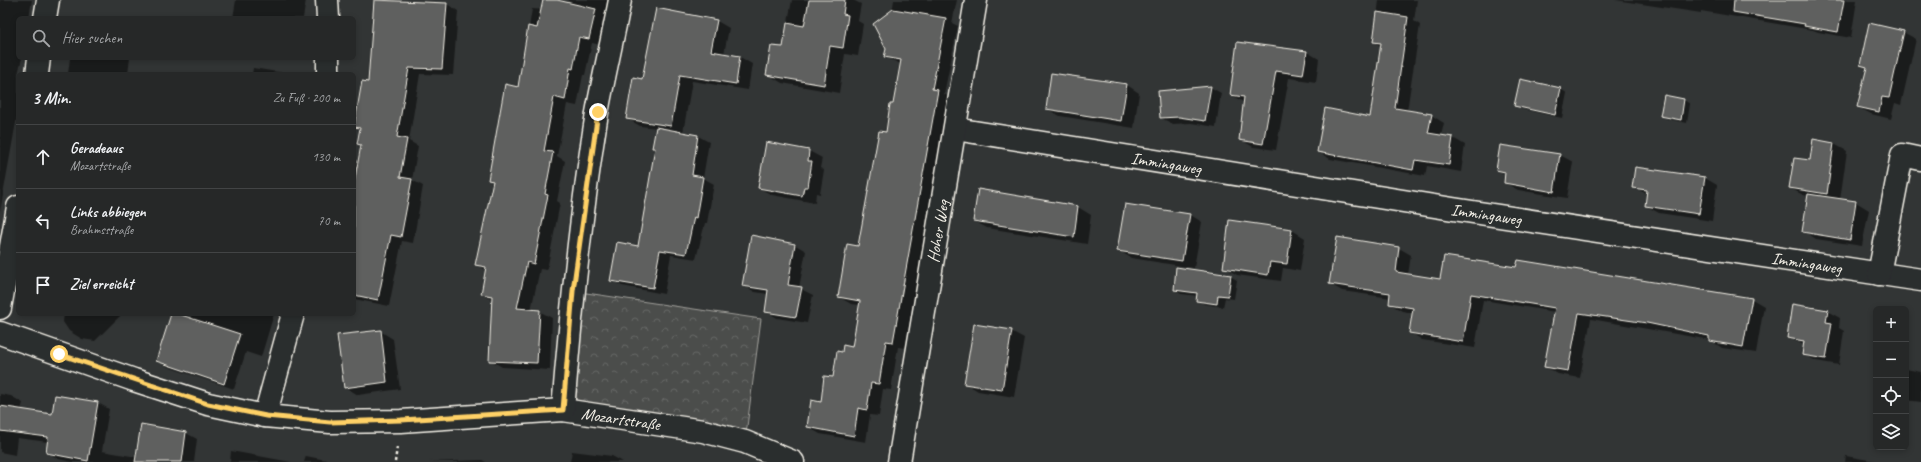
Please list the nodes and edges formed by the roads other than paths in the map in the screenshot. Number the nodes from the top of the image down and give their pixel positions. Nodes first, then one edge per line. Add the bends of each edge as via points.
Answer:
1 (48, 0) edge
2 (327, 0) edge
3 (620, 0) edge
4 (976, 0) edge
5 (45, 16) edge
6 (328, 16) edge
7 (39, 60) edge
8 (328, 60) edge
9 (37, 72) edge
10 (328, 72) edge
11 (955, 129) junction
12 (1921, 159) edge
13 (16, 218) edge
14 (1879, 274) junction
15 (1921, 280) edge
16 (0, 308) edge
17 (292, 316) edge
18 (0, 333) edge
19 (563, 410) junction
20 (266, 416) junction
21 (793, 462) edge
22 (899, 462) edge

1 - 5 street
2 - 6 street
3 - 19 street via 584,201
4 - 11 street, Hoher Weg
7 - 9 street
8 - 10 street
11 - 14 street, Immingaweg
11 - 22 street, Hoher Weg
12 - 14 street via 1902,155
13 - 16 street
14 - 15 street, Immingaweg
17 - 20 street
18 - 20 street, Mozartstraße via 208,404
19 - 20 street, Mozartstraße via 393,421 330,422
19 - 21 street, Mozartstraße via 703,431 745,442

